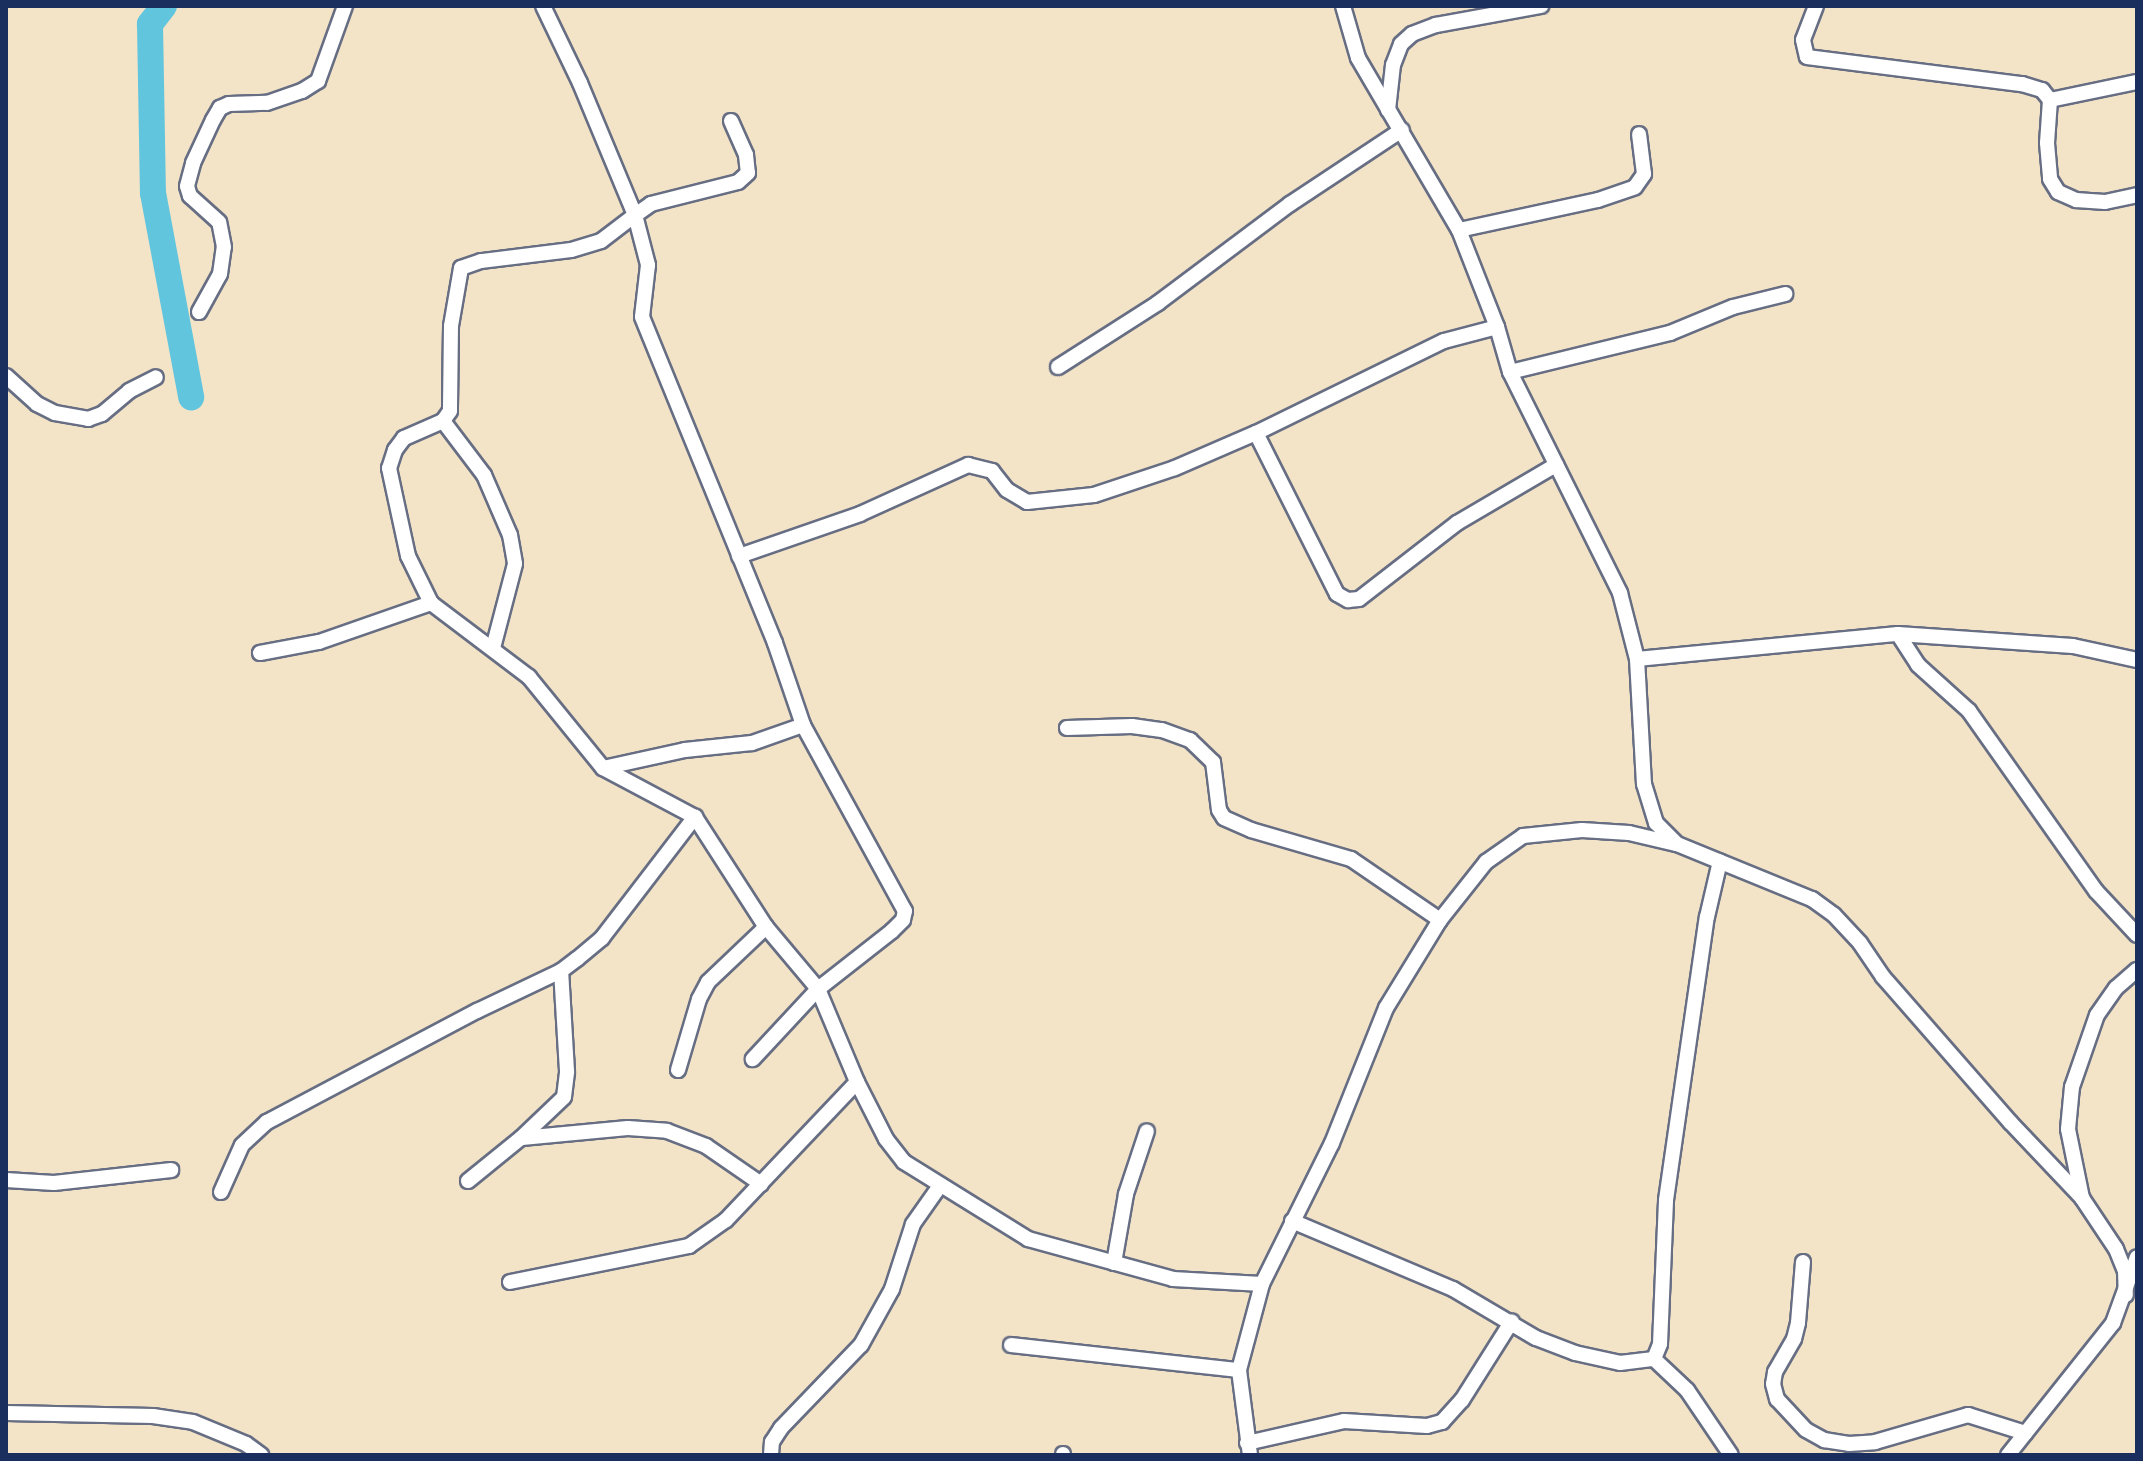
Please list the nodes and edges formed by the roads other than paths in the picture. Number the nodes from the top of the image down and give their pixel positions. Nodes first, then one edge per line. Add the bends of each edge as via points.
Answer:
1 (345, 6) edge
2 (543, 6) edge
3 (1343, 6) edge
4 (1541, 6) edge
5 (1816, 6) edge
6 (2137, 82) edge
7 (2050, 100) junction
8 (1388, 110) junction
9 (731, 121) dead end
10 (1402, 130) junction
11 (1639, 134) dead end
12 (2137, 195) edge
13 (635, 215) junction
14 (1459, 230) junction
15 (1785, 294) dead end
16 (199, 312) dead end
17 (1497, 327) junction
18 (1058, 367) dead end
19 (1510, 372) junction
20 (6, 376) edge
21 (156, 377) dead end
22 (443, 421) junction
23 (1256, 433) junction
24 (1556, 465) junction
25 (739, 556) junction
26 (431, 603) junction
27 (1898, 634) junction
28 (493, 648) junction
29 (260, 653) dead end
30 (1637, 659) junction
31 (2137, 660) edge
32 (803, 725) junction
33 (1067, 728) dead end
34 (603, 768) junction
35 (695, 817) junction
36 (1677, 844) junction
37 (1720, 861) junction
38 (1440, 920) junction
39 (766, 927) junction
40 (2137, 935) edge
41 (2137, 970) edge
42 (561, 971) junction
43 (818, 989) junction
44 (753, 1059) dead end
45 (678, 1070) dead end
46 (857, 1082) junction
47 (1147, 1131) dead end
48 (521, 1138) junction
49 (171, 1170) dead end
50 (6, 1180) edge
51 (468, 1181) dead end
52 (761, 1184) junction
53 (939, 1187) junction
54 (221, 1192) dead end
55 (2082, 1198) junction
56 (1292, 1221) junction
57 (2137, 1257) edge
58 (1803, 1262) dead end
59 (1114, 1263) junction
60 (510, 1282) dead end
61 (1262, 1284) junction
62 (2126, 1295) junction
63 (1512, 1321) junction
64 (1011, 1345) dead end
65 (1654, 1359) junction
66 (1239, 1370) junction
67 (6, 1413) edge
68 (2025, 1433) junction
69 (1249, 1449) edge
70 (2013, 1453) edge
71 (261, 1455) edge
72 (771, 1455) edge
73 (1731, 1455) edge

1 - 16 street via 318,81 267,103 229,104 213,120 187,186 190,196 219,222 224,247 220,274
2 - 13 street
3 - 8 street via 1358,58
4 - 8 street via 1412,34 1401,44 1393,65
5 - 7 street via 1803,40 1807,57 2022,84 2042,90
6 - 7 street
7 - 12 street via 2050,179 2058,192 2076,200 2105,202
8 - 10 street
9 - 13 street via 748,173 738,182 651,204
10 - 14 street
10 - 18 street via 1290,204 1158,303
11 - 14 street via 1644,174 1635,187
13 - 22 street via 601,241 461,268 451,326 450,411
13 - 25 street via 648,265 642,317
14 - 17 street
15 - 19 street via 1733,307 1670,333
17 - 19 street
17 - 23 street via 1444,341
19 - 24 street
20 - 21 street via 37,404 88,419
22 - 26 street via 404,438 389,468 408,556
22 - 28 street via 484,475 510,535 515,564
23 - 24 street via 1337,594 1348,600 1359,599 1457,523
23 - 25 street via 1175,468 1064,500 1027,502 992,471 968,465 860,514
24 - 30 street via 1620,593
25 - 32 street
26 - 28 street
26 - 29 street via 319,642
27 - 30 street
27 - 31 street via 2073,646
27 - 40 street via 1918,665 1969,711 2096,891
28 - 34 street via 529,677
30 - 36 street via 1648,804 1656,823
32 - 34 street via 752,743
32 - 43 street via 905,911 892,931
33 - 38 street via 1132,726 1190,740 1213,762 1224,818 1351,859
34 - 35 street
35 - 39 street
35 - 42 street via 602,938
36 - 37 street
36 - 38 street via 1582,830 1523,836 1486,862
37 - 55 street via 1812,899 1834,915 2010,1122
37 - 65 street via 1707,917 1666,1200 1660,1344
38 - 56 street via 1386,1008 1332,1143
39 - 43 street
39 - 45 street via 708,982
41 - 55 street via 2097,1015 2072,1087 2068,1129
42 - 48 street via 564,1097
42 - 54 street via 267,1122 242,1145
43 - 44 street
43 - 46 street
46 - 52 street
46 - 53 street via 895,1151
47 - 59 street via 1126,1194
48 - 51 street
48 - 52 street via 628,1128 667,1131 706,1146
49 - 50 street via 54,1183
52 - 60 street via 726,1220 689,1246
53 - 59 street via 1028,1239
53 - 72 street via 913,1224 892,1289 861,1345 781,1428
55 - 62 street via 2116,1249 2125,1271
56 - 61 street
56 - 63 street via 1453,1289
57 - 62 street
58 - 68 street via 1798,1323 1773,1384 1777,1399 1806,1430 1824,1440 1875,1442 1968,1415
59 - 61 street via 1173,1279
61 - 66 street
62 - 68 street via 2096,1347
63 - 65 street via 1536,1338 1575,1353 1620,1363
63 - 69 street via 1442,1422 1427,1426 1344,1421
64 - 66 street
65 - 73 street via 1687,1390
66 - 69 street
67 - 71 street via 153,1416 193,1422
68 - 70 street

